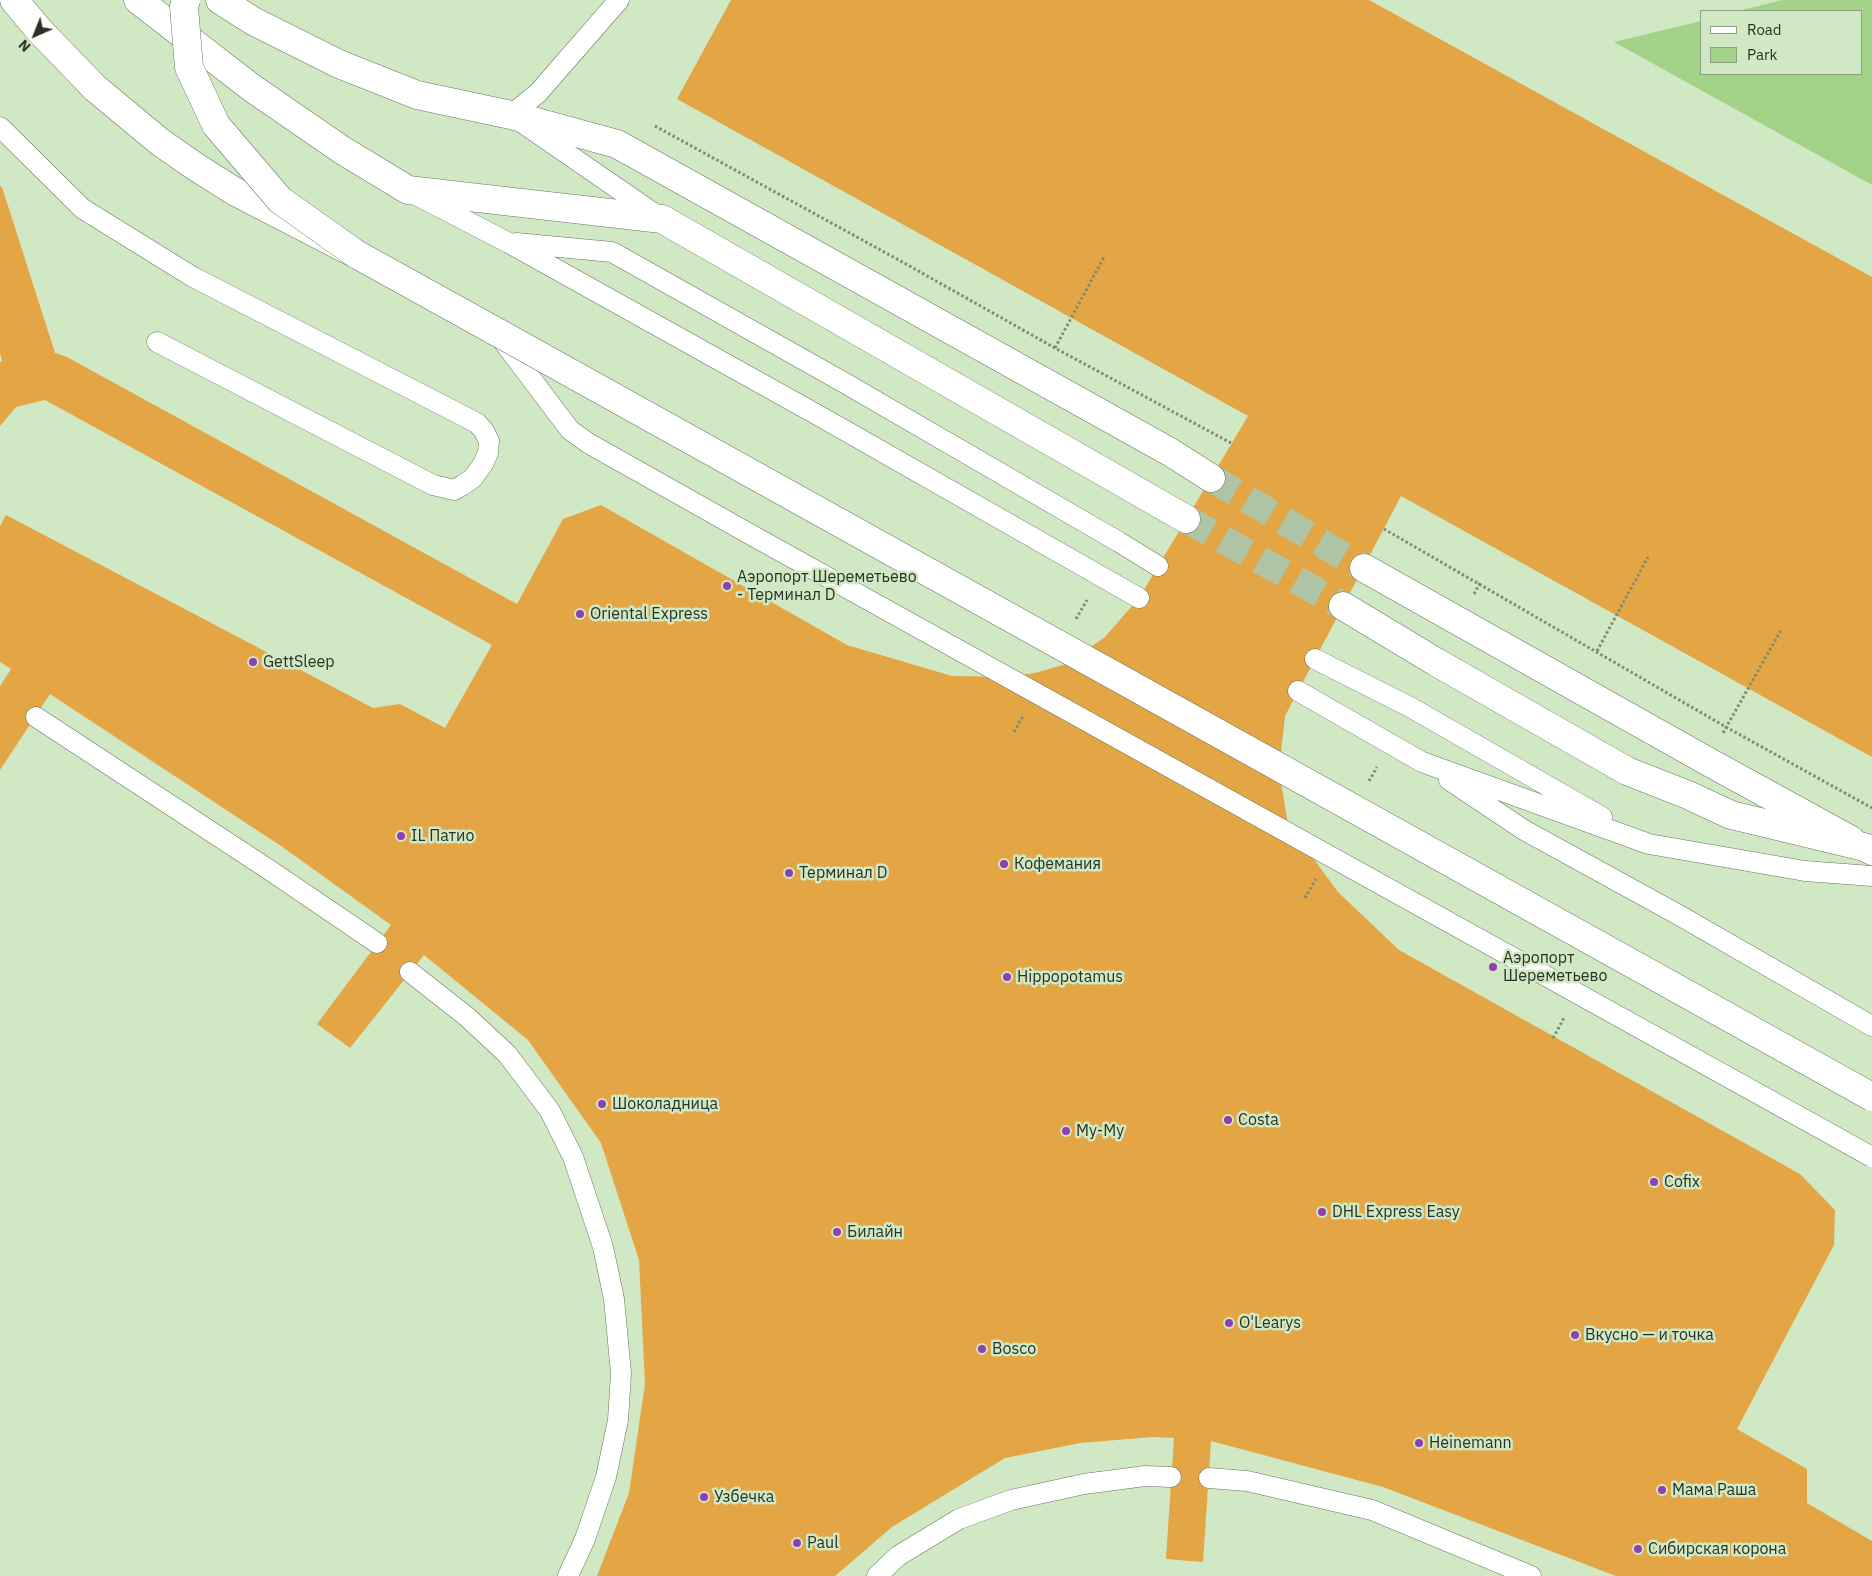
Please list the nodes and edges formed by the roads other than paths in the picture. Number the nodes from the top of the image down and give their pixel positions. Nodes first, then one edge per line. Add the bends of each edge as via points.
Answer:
1 (14, 0) edge
2 (138, 0) edge
3 (186, 0) edge
4 (220, 0) edge
5 (619, 0) edge
6 (511, 115) junction
7 (0, 127) edge
8 (408, 190) junction
9 (662, 219) junction
10 (509, 243) junction
11 (356, 254) junction
12 (495, 331) junction
13 (157, 342) dead end
14 (1211, 478) tunnel mouth
15 (1186, 519) tunnel mouth
16 (1158, 566) dead end
17 (1364, 568) tunnel mouth
18 (1139, 598) dead end
19 (1343, 606) tunnel mouth
20 (1315, 659) dead end
21 (1298, 691) dead end
22 (36, 717) dead end
23 (1422, 762) junction
24 (1649, 844) junction
25 (1868, 849) edge
26 (1872, 876) edge
27 (377, 943) dead end
28 (410, 972) dead end
29 (1872, 1026) edge
30 (1872, 1096) edge
31 (1872, 1158) edge
32 (1171, 1477) dead end
33 (1209, 1478) dead end
34 (568, 1576) edge
35 (876, 1576) edge
36 (1531, 1576) edge

1 - 11 street, bridge via 95,88 160,142 234,191
2 - 8 street via 252,88 342,150
3 - 11 street, bridge via 189,67 216,125 280,200
4 - 6 street via 253,21 338,64 417,95
5 - 6 lane via 538,92
6 - 9 lane
6 - 14 street via 617,144 1170,452
7 - 13 lane via 83,209 193,277 477,423 488,440 488,453 473,478 463,485 454,490 432,486
8 - 9 street
8 - 10 lane
9 - 15 street
10 - 16 lane via 612,252
10 - 18 lane via 832,422
11 - 12 street
12 - 30 street, bridge
12 - 31 lane, bridge via 570,430 588,443
17 - 25 street
19 - 25 street via 1627,771 1731,815
20 - 24 lane via 1410,708
21 - 23 lane
22 - 27 lane
23 - 24 lane
23 - 29 lane via 1524,830
24 - 26 lane via 1805,871
28 - 34 lane via 466,1016 507,1054 550,1111 573,1157 603,1247 614,1299 621,1374 618,1420 606,1477 585,1539
32 - 35 lane via 1145,1476 1084,1484 1011,1500 959,1520 898,1556
33 - 36 lane via 1248,1481 1372,1510

